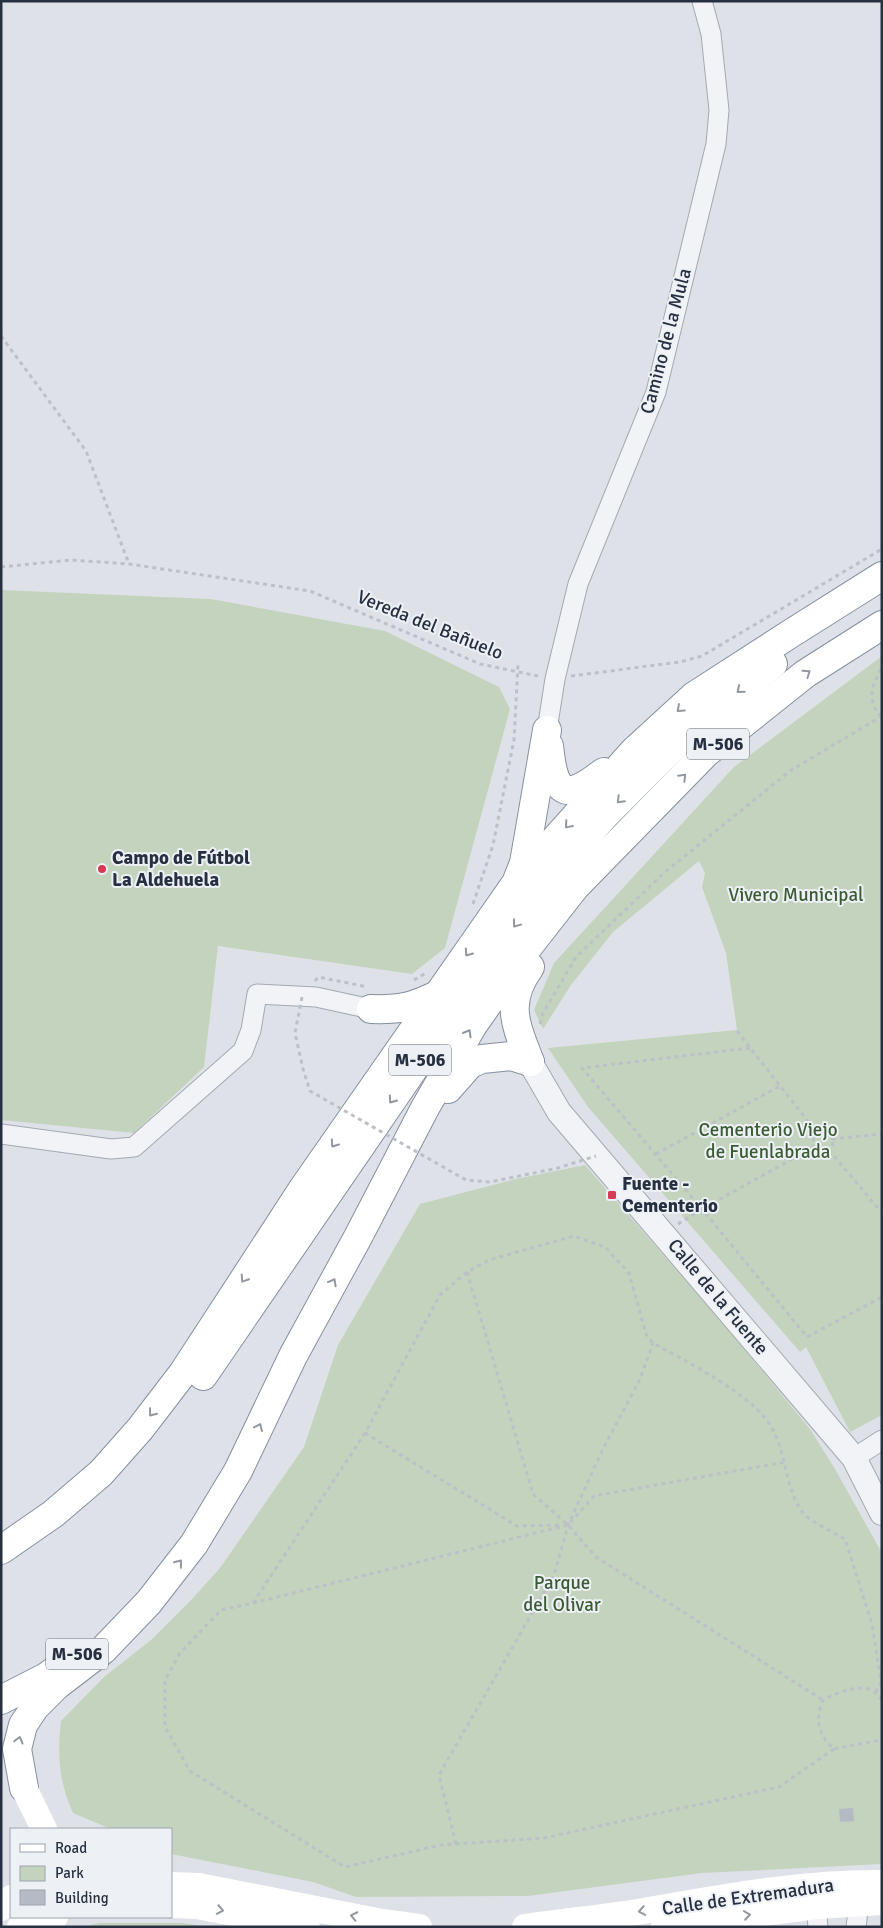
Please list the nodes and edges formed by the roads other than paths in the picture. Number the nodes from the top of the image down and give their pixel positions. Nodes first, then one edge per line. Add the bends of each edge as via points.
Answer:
1 (702, 1) edge
2 (882, 576) edge
3 (882, 595) edge
4 (882, 624) edge
5 (547, 730) junction
6 (634, 751) junction
7 (516, 883) junction
8 (575, 887) junction
9 (435, 982) junction
10 (371, 998) junction
11 (392, 1061) junction
12 (530, 1062) junction
13 (1, 1134) edge
14 (411, 1137) junction
15 (882, 1440) edge
16 (854, 1458) junction
17 (882, 1513) edge
18 (1, 1550) edge
19 (1, 1566) edge
20 (149, 1602) junction
21 (1, 1700) edge
22 (13, 1782) edge
23 (29, 1828) edge
24 (43, 1828) edge
25 (882, 1883) edge
26 (172, 1885) edge
27 (10, 1899) edge
28 (172, 1905) edge
29 (1, 1910) edge
30 (865, 1911) edge
31 (817, 1916) edge
32 (52, 1918) edge
33 (20, 1927) edge
34 (307, 1927) edge
35 (419, 1927) edge
36 (525, 1927) edge
37 (664, 1927) edge

1 - 5 street, Camino de la Mula via 711,34 718,102 716,144 656,392 578,584 555,679
2 -> 6 highway via 694,696
3 -> 19 highway, M-506 via 766,668 677,743 606,814 555,872 504,940 182,1405 148,1447 86,1506 23,1554
8 -> 4 highway, M-506 via 706,754 805,674
5 - 6 highway via 552,766 556,779 565,789 583,786
5 - 7 highway via 524,863
6 -> 7 highway
7 -> 9 highway
8 - 12 highway via 552,937 516,990 516,1020
14 -> 8 highway, M-506 via 473,1025
9 - 10 highway via 414,1006 392,1010
9 - 11 highway
10 - 11 highway via 393,1038
10 - 13 street via 316,997 308,991 256,994 251,1030 243,1051 134,1147 111,1149
11 -> 18 highway via 304,1187 183,1373 140,1429 101,1473 53,1514
12 - 14 highway via 511,1056 482,1059 470,1064
12 - 16 street, Calle de la Fuente via 559,1112
20 -> 14 highway, M-506 via 194,1544 238,1471 293,1356
15 - 16 street
16 - 17 street, Calle de la Fuente
20 - 21 highway, M-506 via 46,1676
22 -> 20 highway via 16,1749 23,1725 35,1707 56,1686 103,1650
22 - 23 main road
22 - 24 main road
25 -> 36 main road, Calle de Extremadura via 830,1884 731,1896
35 -> 26 main road via 199,1886
27 - 29 main road
28 -> 34 main road via 197,1906
30 - 31 main road, Calle de Extremadura
37 -> 31 main road, Calle de Extremadura
32 - 33 main road

